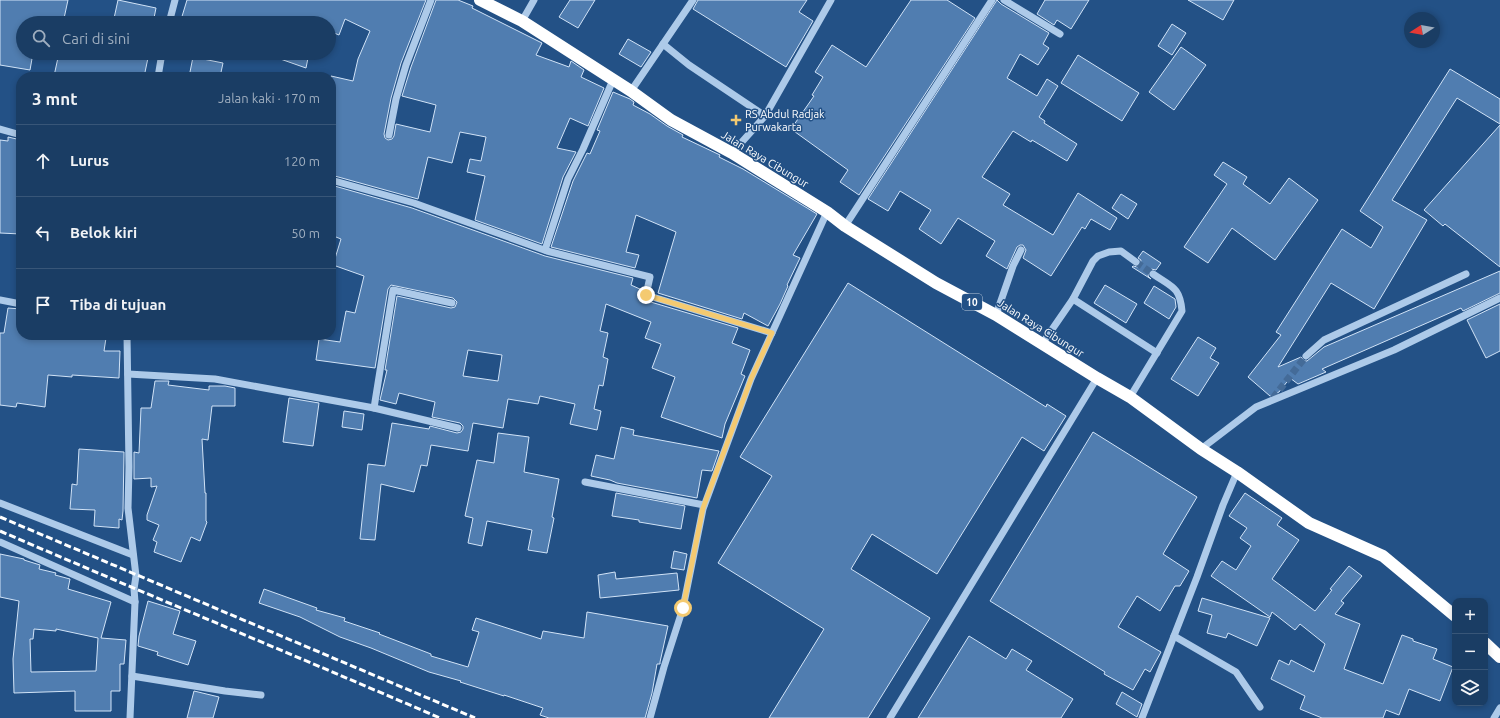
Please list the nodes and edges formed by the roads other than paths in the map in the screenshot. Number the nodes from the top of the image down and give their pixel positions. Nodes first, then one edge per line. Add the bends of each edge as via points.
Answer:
1 (174, 0) edge
2 (431, 0) edge
3 (480, 0) edge
4 (534, 0) edge
5 (693, 0) edge
6 (831, 0) edge
7 (992, 0) edge
8 (1004, 0) edge
9 (171, 16) edge
10 (522, 21) junction
11 (1060, 34) dead end
12 (663, 44) junction
13 (161, 60) edge
14 (159, 72) edge
15 (613, 80) junction
16 (632, 91) junction
17 (765, 116) junction
18 (0, 129) edge
19 (16, 134) edge
20 (389, 135) dead end
21 (732, 153) junction
22 (336, 181) edge
23 (827, 212) junction
24 (845, 226) junction
25 (544, 250) junction
26 (1021, 250) dead end
27 (1136, 262) tunnel mouth
28 (1153, 274) tunnel mouth
29 (1466, 274) dead end
30 (1073, 298) junction
31 (1500, 298) edge
32 (0, 300) edge
33 (16, 303) edge
34 (452, 303) dead end
35 (996, 315) junction
36 (772, 333) junction
37 (127, 340) edge
38 (1042, 344) junction
39 (1157, 353) junction
40 (1306, 356) tunnel mouth
41 (128, 374) junction
42 (1097, 378) junction
43 (1130, 397) junction
44 (1273, 398) tunnel mouth
45 (1266, 403) junction
46 (374, 408) junction
47 (458, 428) dead end
48 (1201, 449) junction
49 (1237, 472) junction
50 (585, 482) dead end
51 (0, 503) edge
52 (704, 505) junction
53 (0, 542) edge
54 (133, 555) junction
55 (135, 602) junction
56 (1452, 614) edge
57 (1174, 636) junction
58 (1488, 646) edge
59 (1500, 657) edge
60 (132, 676) junction
61 (261, 695) dead end
62 (1260, 707) dead end
63 (1500, 708) edge
64 (130, 718) edge
65 (650, 718) edge
66 (890, 718) edge
67 (1142, 718) edge
68 (1494, 718) edge

1 - 9 street
2 - 20 street via 406,65
3 - 10 highway, Jalan Raya Cibungur / 10
4 - 10 street
5 - 12 street
6 - 17 street
7 - 24 street
8 - 11 street
10 - 15 highway, Jalan Raya Cibungur / 10
12 - 16 street
12 - 17 street via 689,65
13 - 14 street
15 - 16 highway, Jalan Raya Cibungur / 10
15 - 25 street via 568,179
16 - 21 highway, Jalan Raya Cibungur / 10 via 672,120
17 - 21 street
18 - 19 street
21 - 23 highway, Jalan Raya Cibungur / 10
22 - 25 street via 414,204
23 - 24 highway, Jalan Raya Cibungur / 10
23 - 36 street
24 - 35 highway, Jalan Raya Cibungur / 10 via 936,283
25 - 36 street via 650,276 646,295
26 - 35 street
27 - 30 street via 1121,251 1098,256
28 - 39 street via 1175,288 1180,296 1182,311
29 - 40 street via 1324,340
30 - 38 street
30 - 39 street
31 - 45 street via 1394,350
32 - 33 street
34 - 46 street via 393,290
35 - 38 highway, Jalan Raya Cibungur / 10
36 - 52 street via 751,379
37 - 41 street
38 - 42 highway, Jalan Raya Cibungur / 10
39 - 43 street
41 - 46 street via 215,380
41 - 54 street via 128,508
42 - 43 highway, Jalan Raya Cibungur / 10
42 - 66 street
43 - 48 highway, Jalan Raya Cibungur / 10
44 - 45 street
45 - 48 street
46 - 47 street
48 - 49 highway, Jalan Raya Cibungur / 10
49 - 56 highway, Jalan Raya Cibungur / 10 via 1309,523 1383,556
49 - 57 street
50 - 52 street
51 - 54 street
52 - 65 street via 683,608
53 - 55 street
54 - 55 street via 136,576
55 - 60 street
57 - 62 street via 1236,672
57 - 67 street
58 - 59 highway
60 - 61 street
60 - 64 street
63 - 68 street

